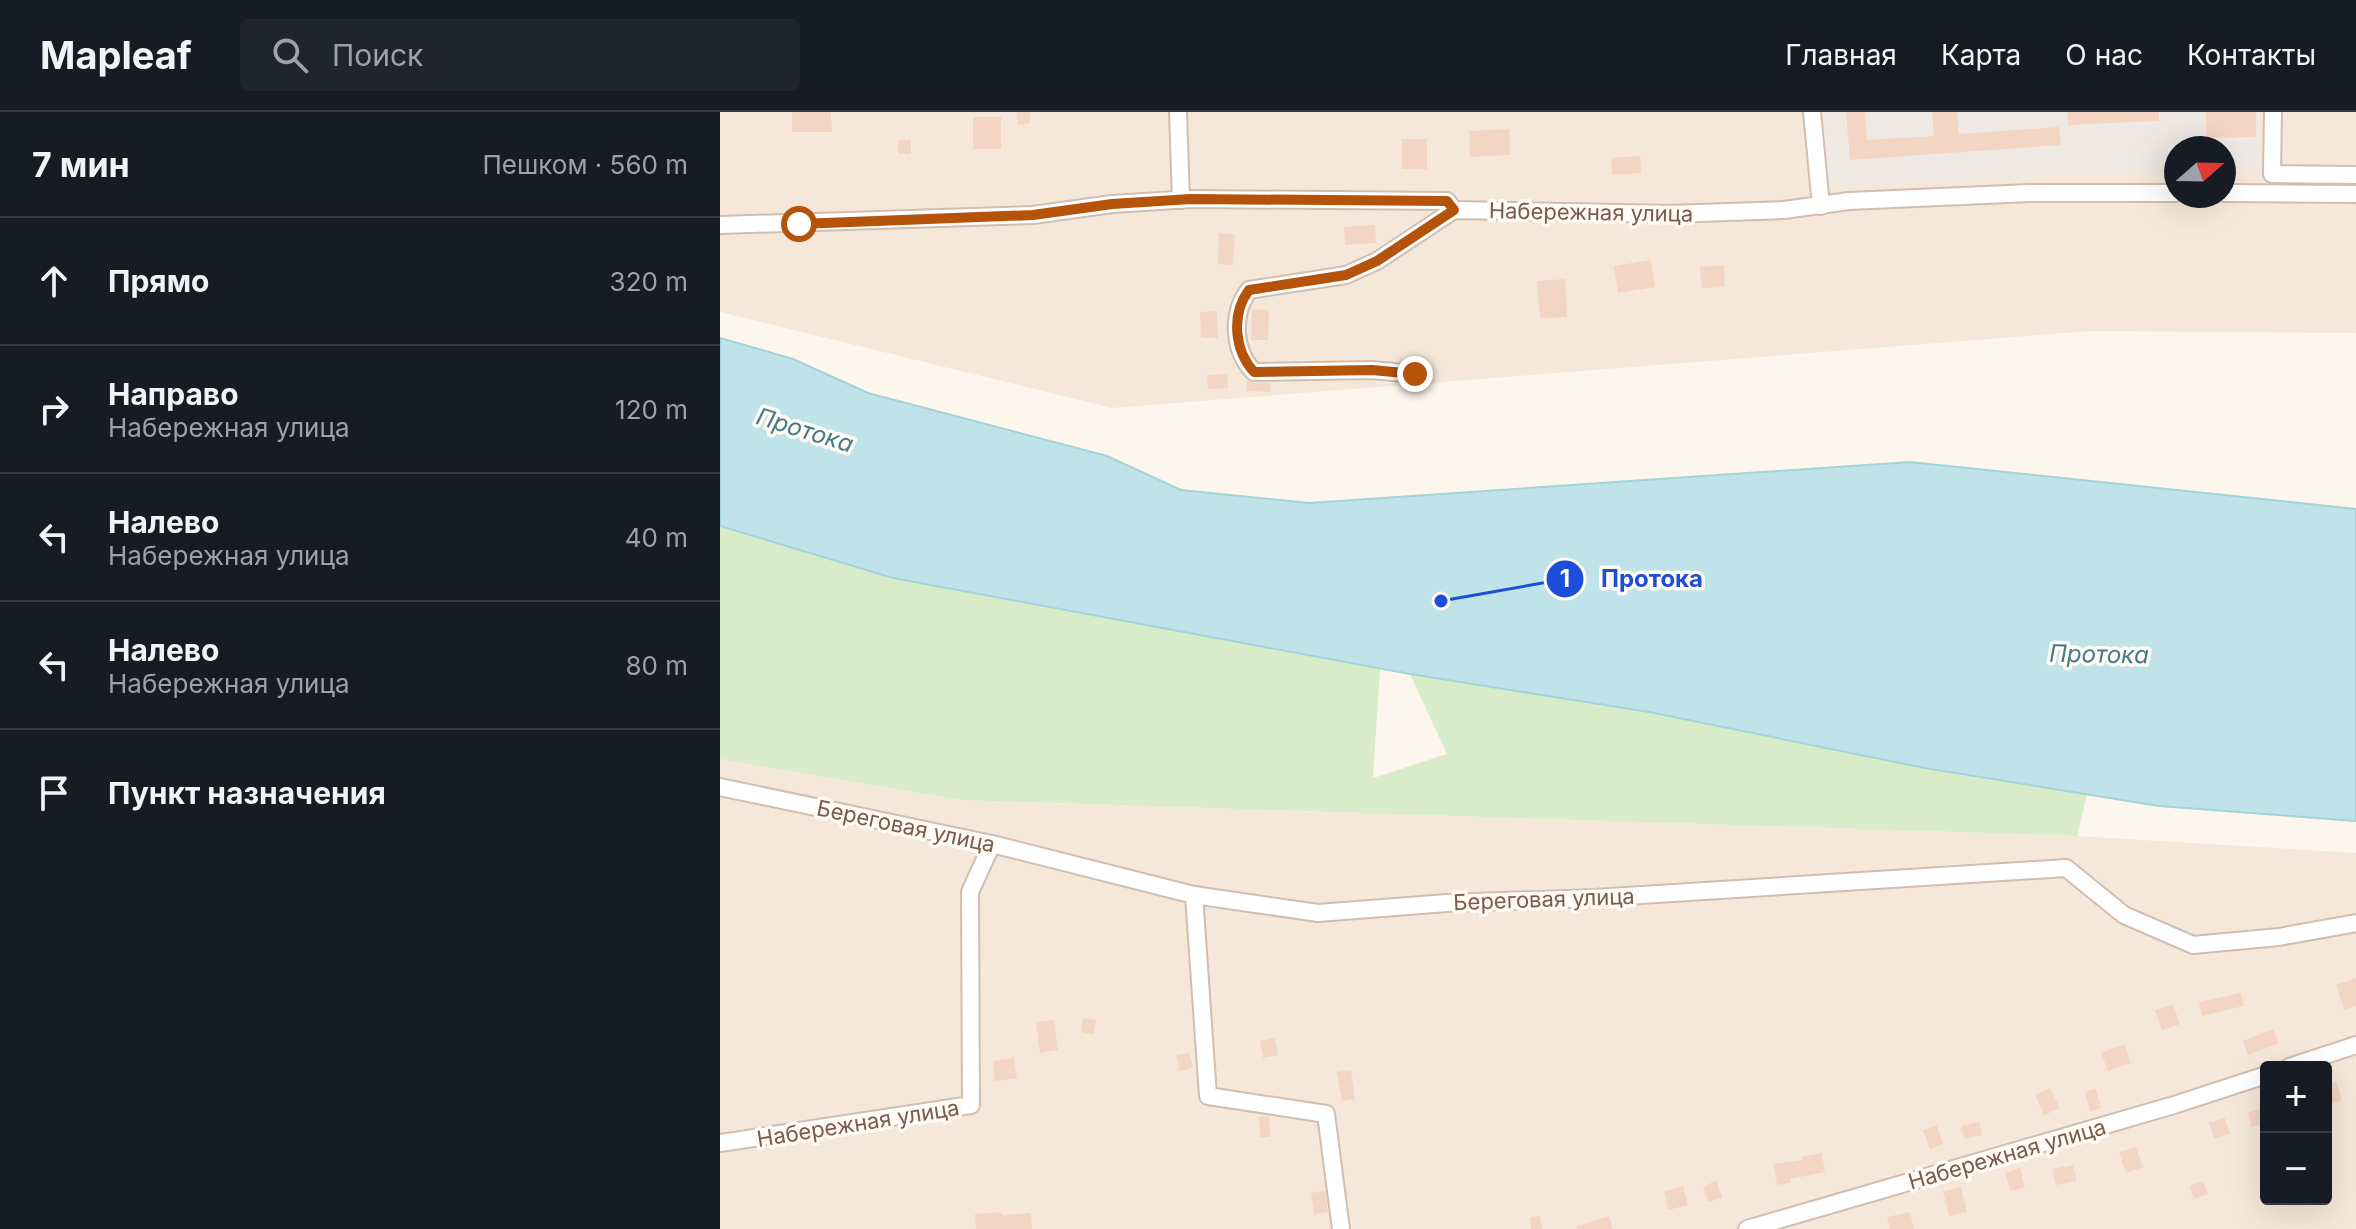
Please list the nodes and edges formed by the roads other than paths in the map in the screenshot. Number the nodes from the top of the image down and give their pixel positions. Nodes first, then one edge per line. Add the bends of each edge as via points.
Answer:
1 (1178, 112) edge
2 (1812, 112) edge
3 (2273, 112) edge
4 (2356, 175) edge
5 (2164, 193) edge
6 (2236, 193) edge
7 (2356, 194) edge
8 (1181, 200) junction
9 (1821, 206) junction
10 (1454, 210) junction
11 (720, 225) edge
12 (1415, 374) dead end
13 (720, 787) edge
14 (992, 844) junction
15 (1194, 895) junction
16 (2356, 923) edge
17 (2356, 1045) edge
18 (2307, 1061) edge
19 (2260, 1077) edge
20 (720, 1143) edge
21 (1341, 1229) edge
22 (1747, 1229) edge

1 - 8 street
2 - 9 street
3 - 4 street via 2272,174
5 - 9 street, Набережная улица via 2030,193
6 - 7 street
8 - 10 street, Набережная улица via 1447,201
8 - 11 street via 1033,215
9 - 10 street, Набережная улица via 1669,214
10 - 12 street via 1346,275 1249,290 1240,303 1237,336 1242,360 1254,372
13 - 14 street, Береговая улица
14 - 15 street, Береговая улица
14 - 20 street, Набережная улица via 970,892 971,1105
15 - 16 street, Береговая улица via 1318,913 2066,868 2124,915 2193,945
15 - 21 street via 1208,1096 1326,1114
17 - 18 street
19 - 22 street, Набережная улица

